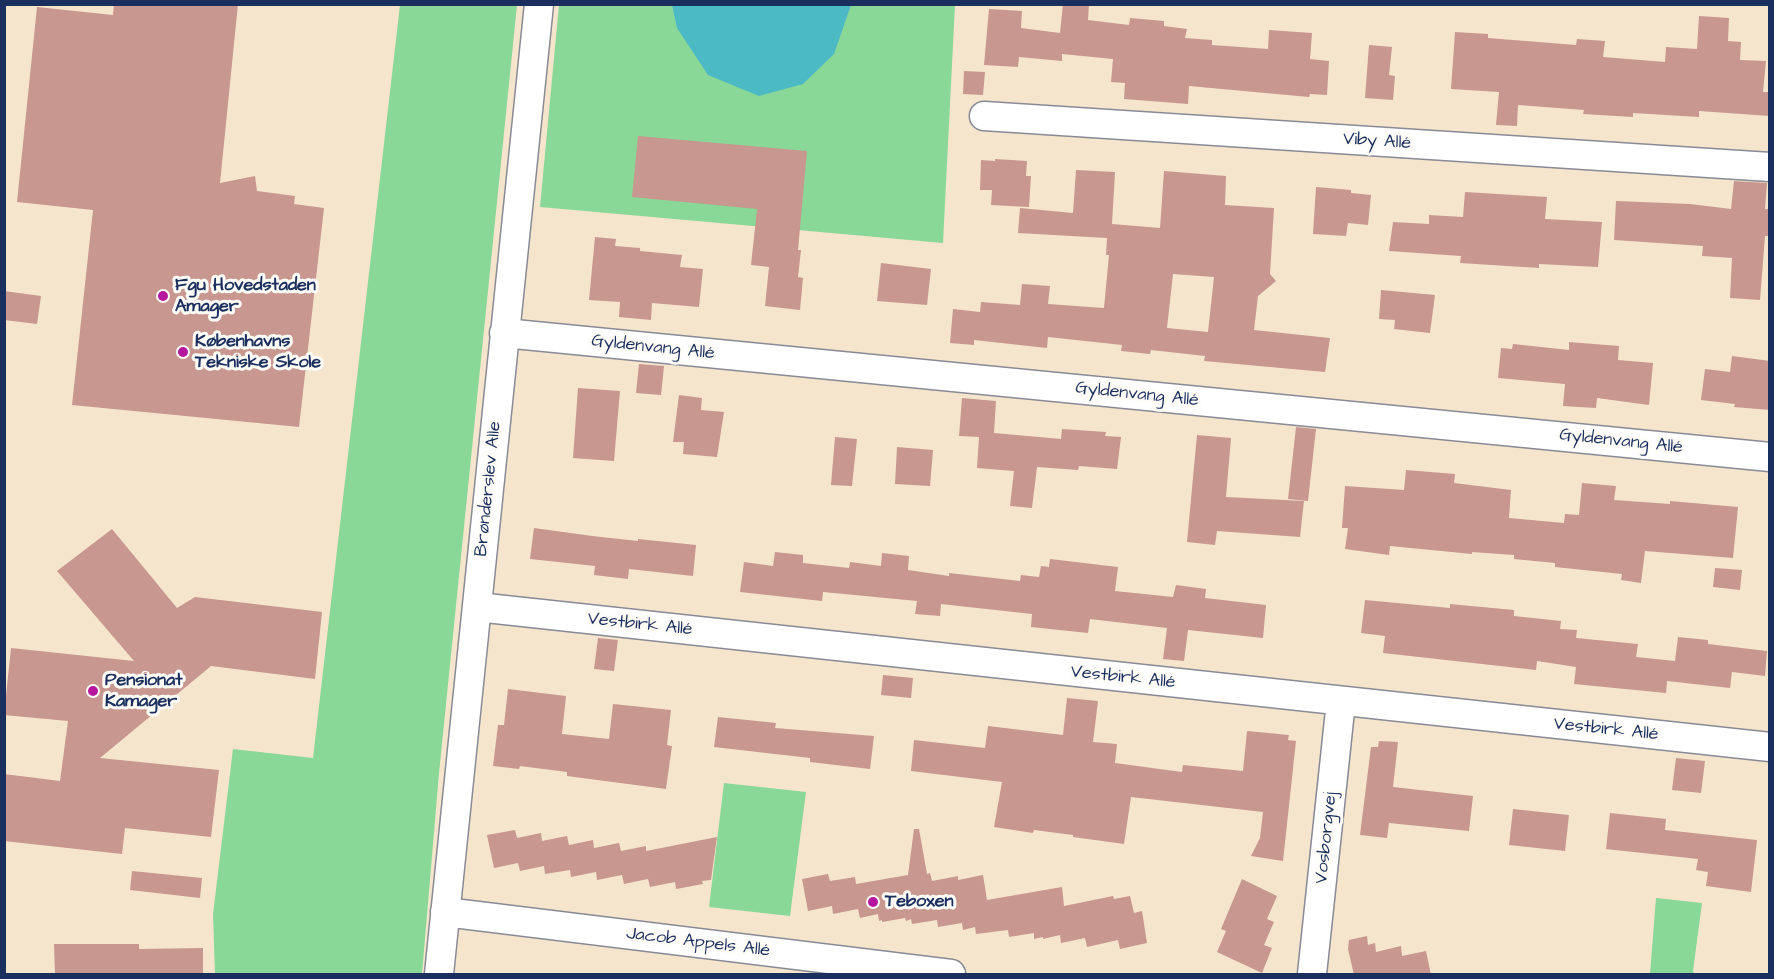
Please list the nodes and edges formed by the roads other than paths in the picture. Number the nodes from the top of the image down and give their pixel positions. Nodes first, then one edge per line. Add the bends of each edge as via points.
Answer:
1 (539, 4) edge
2 (984, 116) dead end
3 (1770, 167) edge
4 (504, 333) junction
5 (1770, 457) edge
6 (477, 607) junction
7 (1341, 701) junction
8 (1770, 747) edge
9 (445, 912) junction
10 (439, 975) edge
11 (951, 975) edge
12 (1312, 975) edge

1 - 4 street, Brønderslev Alle
2 - 3 street, Viby Allé
4 - 5 street, Gyldenvang Allé
4 - 6 street, Brønderslev Alle
6 - 7 street, Vestbirk Allé
6 - 9 street, Brønderslev Alle
7 - 8 street, Vestbirk Allé
7 - 12 street, Vosborgvej
9 - 10 street, Brønderslev Alle
9 - 11 street, Jacob Appels Allé

